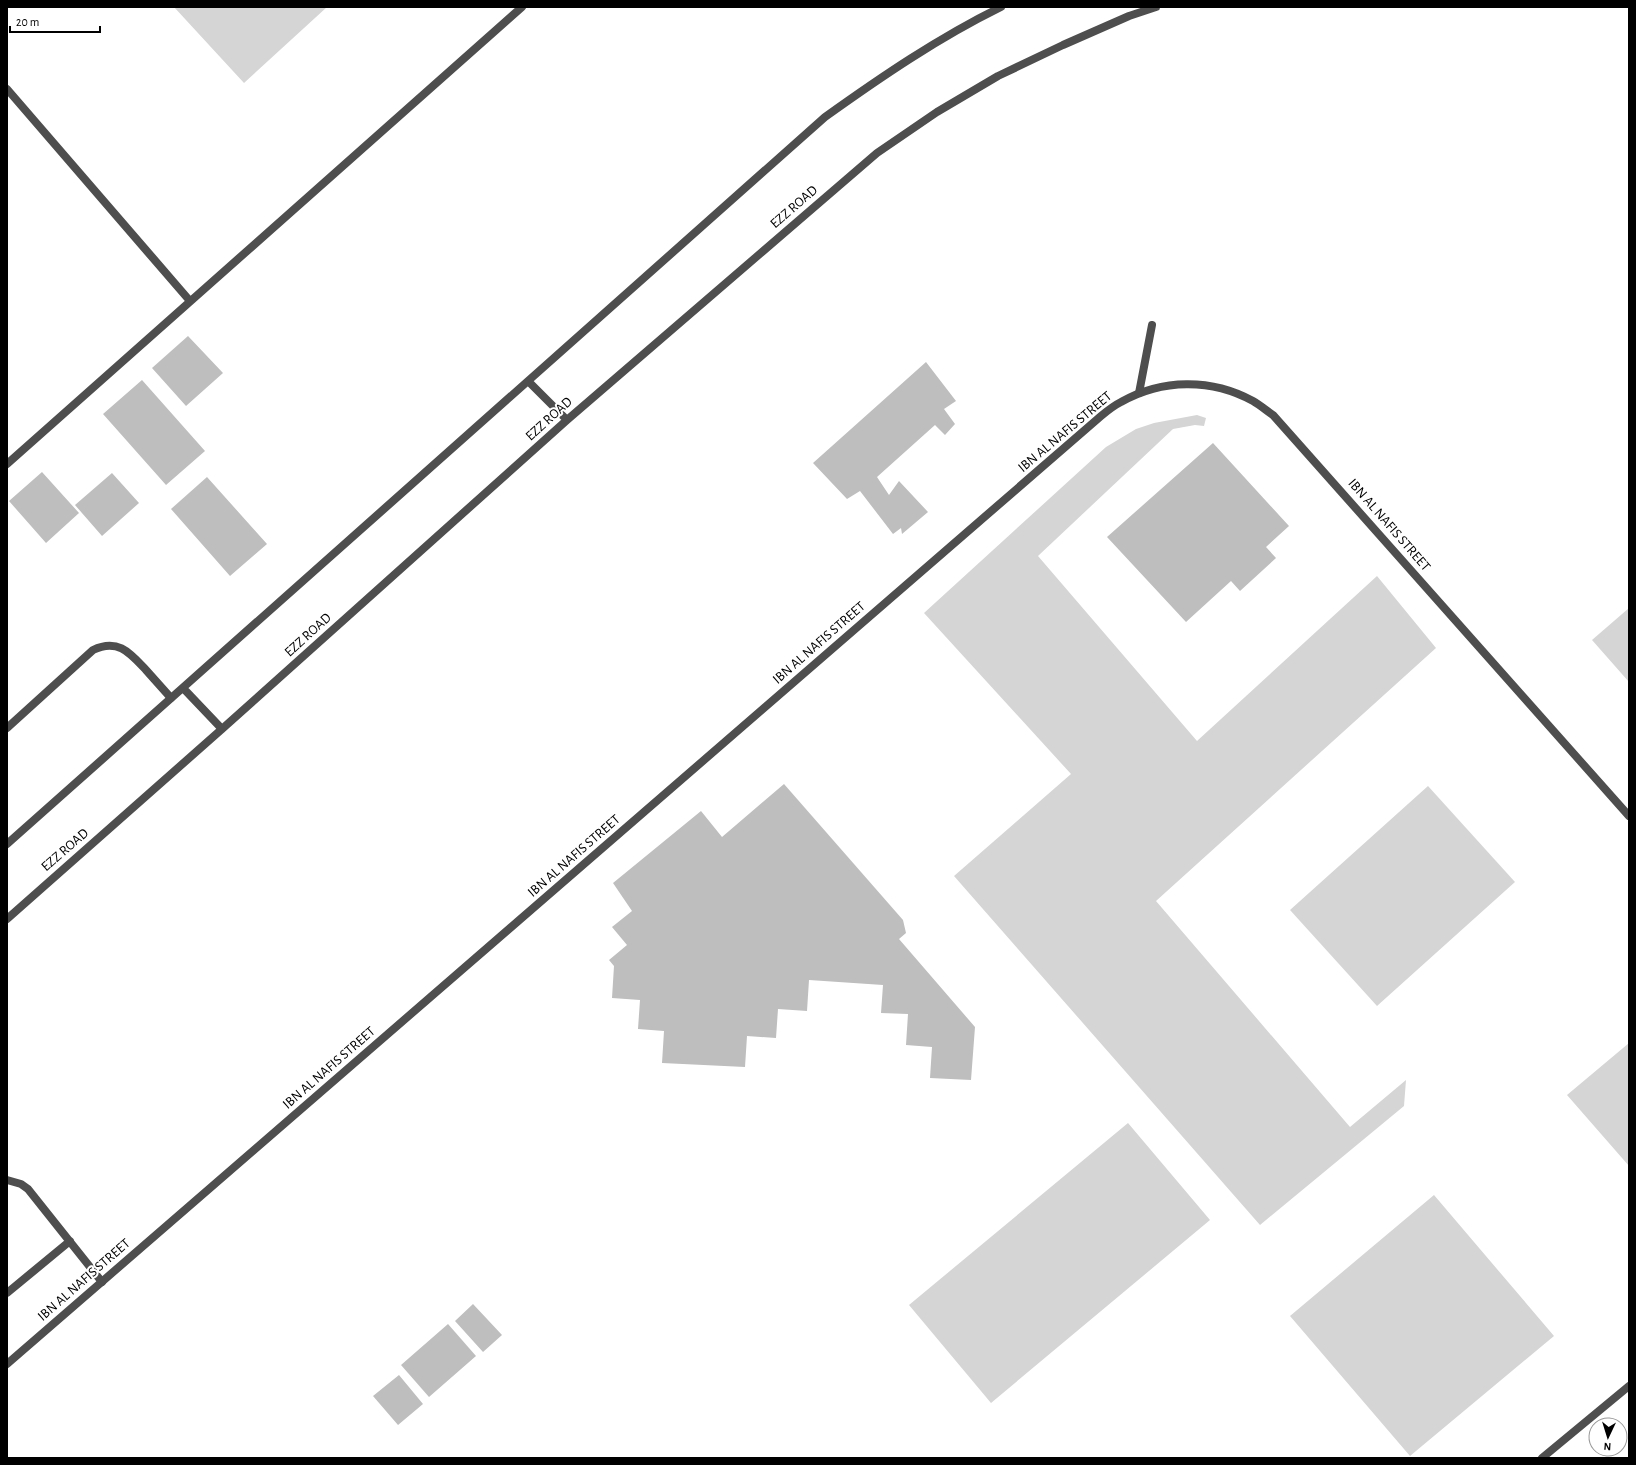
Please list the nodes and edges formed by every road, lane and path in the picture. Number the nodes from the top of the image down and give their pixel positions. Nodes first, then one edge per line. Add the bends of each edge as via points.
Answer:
1 (522, 7) edge
2 (1001, 7) edge
3 (1156, 7) edge
4 (7, 89) edge
5 (190, 301) junction
6 (1152, 325) dead end
7 (528, 381) junction
8 (1139, 393) junction
9 (567, 420) junction
10 (7, 464) edge
11 (183, 688) junction
12 (171, 698) junction
13 (7, 728) edge
14 (222, 729) junction
15 (1629, 816) edge
16 (8, 841) edge
17 (7, 919) edge
18 (7, 1180) edge
19 (70, 1241) junction
20 (102, 1282) junction
21 (7, 1293) edge
22 (7, 1364) edge
23 (1629, 1386) edge
24 (1542, 1458) edge

1 - 5 street
2 - 7 street via 931,45 825,117
3 - 9 street, EZZ ROAD via 1129,16 998,76 936,112 877,153
4 - 5 street
5 - 10 street
6 - 8 street
7 - 9 street
7 - 11 street
8 - 15 street, IBN AL NAFIS STREET via 1161,386 1208,386 1254,402 1273,416
8 - 20 street, IBN AL NAFIS STREET via 1101,416
9 - 14 street, EZZ ROAD
11 - 12 street
11 - 14 street
12 - 13 street via 128,651 115,646 102,646 94,650
12 - 16 street
14 - 17 street, EZZ ROAD
18 - 19 street via 28,1188
19 - 20 street
19 - 21 street
20 - 22 street, IBN AL NAFIS STREET
23 - 24 street

